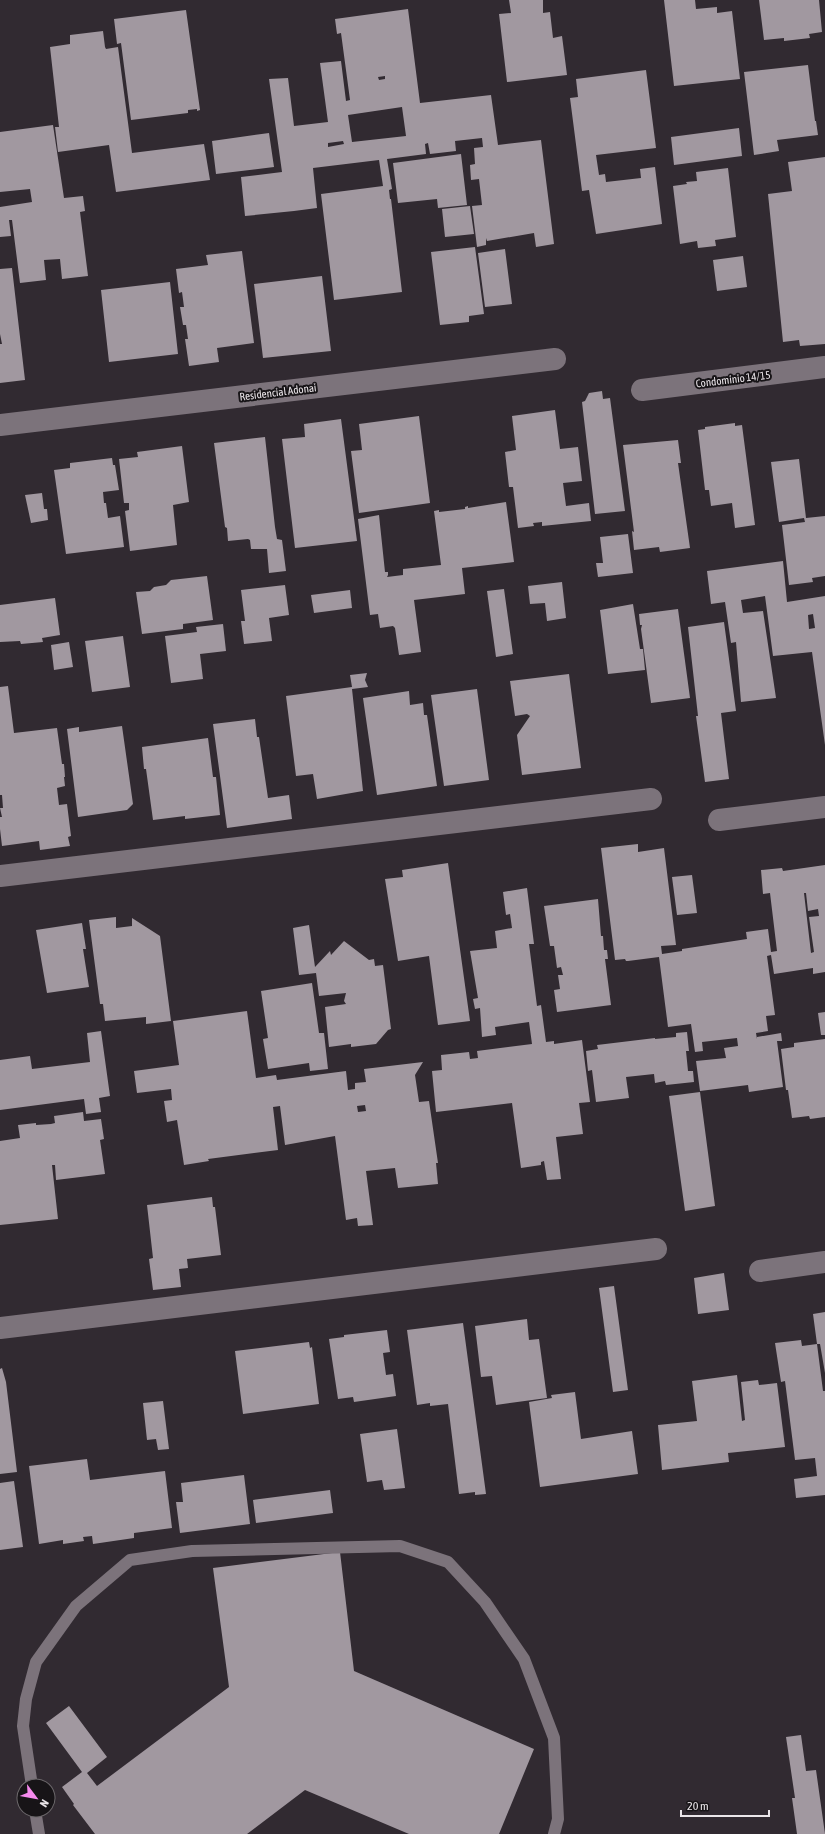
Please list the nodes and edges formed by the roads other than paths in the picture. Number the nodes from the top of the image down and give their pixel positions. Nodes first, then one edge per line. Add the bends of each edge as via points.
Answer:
1 (555, 359) dead end
2 (825, 367) edge
3 (642, 390) dead end
4 (0, 425) edge
5 (651, 799) dead end
6 (825, 807) edge
7 (719, 820) dead end
8 (0, 876) edge
9 (656, 1249) dead end
10 (825, 1262) edge
11 (760, 1271) dead end
12 (0, 1328) edge
13 (31, 1778) edge
14 (36, 1818) edge
15 (39, 1834) edge
16 (554, 1834) edge

1 - 4 street, Residencial Adonai
2 - 3 street, Condomínio 14/15
5 - 8 street
6 - 7 street
9 - 12 street
10 - 11 street
13 - 16 lane via 23,1726 26,1699 36,1662 76,1606 130,1560 192,1551 400,1546 448,1562 485,1602 524,1659 554,1738 558,1819
14 - 15 lane

